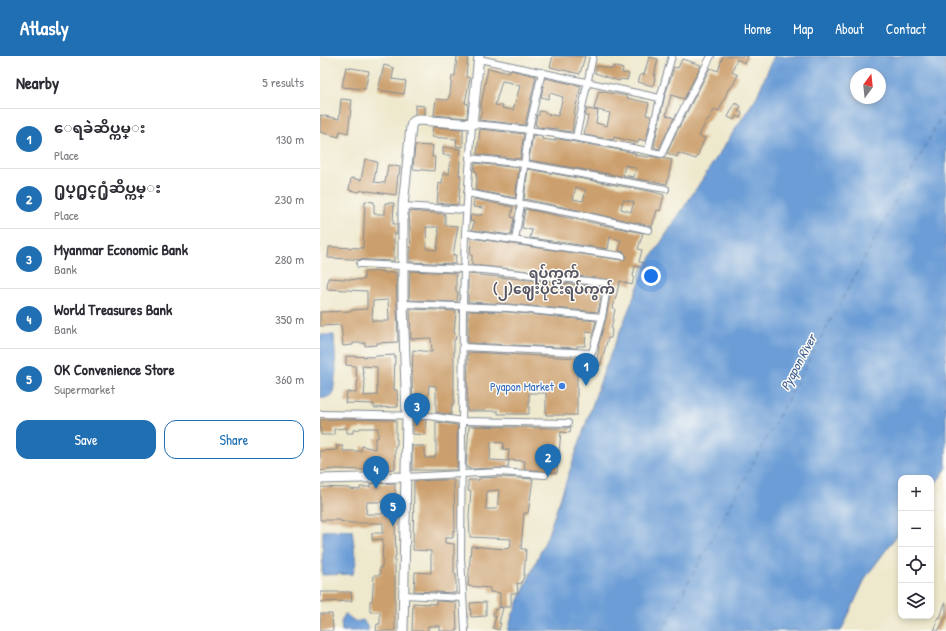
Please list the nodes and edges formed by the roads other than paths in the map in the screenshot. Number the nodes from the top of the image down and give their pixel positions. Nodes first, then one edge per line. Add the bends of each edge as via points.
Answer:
1 (593, 56) edge
2 (672, 56) edge
3 (711, 56) edge
4 (479, 58) edge
5 (542, 72) junction
6 (587, 82) junction
7 (660, 98) junction
8 (472, 124) junction
9 (529, 129) junction
10 (576, 137) junction
11 (648, 151) junction
12 (469, 158) junction
13 (524, 164) junction
14 (666, 189) dead end
15 (467, 193) junction
16 (520, 203) junction
17 (403, 206) junction
18 (466, 210) junction
19 (649, 230) dead end
20 (465, 232) junction
21 (515, 240) junction
22 (622, 256) dead end
23 (360, 264) dead end
24 (403, 267) junction
25 (464, 269) junction
26 (403, 304) junction
27 (463, 306) junction
28 (602, 317) junction
29 (463, 347) junction
30 (320, 414) edge
31 (407, 416) junction
32 (463, 422) junction
33 (568, 422) dead end
34 (461, 474) junction
35 (545, 475) dead end
36 (405, 477) junction
37 (320, 480) edge
38 (404, 595) junction
39 (463, 598) junction
40 (403, 631) edge
41 (465, 631) edge

1 - 6 street
2 - 7 street
3 - 11 street via 662,154
4 - 5 street
4 - 8 main road
5 - 6 street
5 - 9 street
6 - 7 street
6 - 10 street
7 - 11 street
8 - 9 street
8 - 12 street
8 - 17 main road via 419,120 412,123
9 - 10 street
9 - 13 street
10 - 11 street
12 - 13 street
12 - 15 street
13 - 14 street
13 - 16 street
15 - 16 street
15 - 18 street
16 - 19 street
16 - 21 street
17 - 18 street
17 - 24 main road
18 - 20 street
20 - 21 street
20 - 25 street
21 - 22 street
23 - 24 street
24 - 25 street
24 - 26 main road
25 - 27 street
25 - 28 street via 608,283
26 - 27 street
26 - 31 main road
27 - 28 street
27 - 29 street
28 - 29 street via 592,353
29 - 32 street
30 - 31 street
31 - 32 street via 429,416
31 - 36 main road
32 - 33 street
32 - 34 street
34 - 35 street via 499,472
34 - 36 street
34 - 39 street
36 - 37 main road
36 - 38 main road
38 - 39 street
38 - 40 main road
39 - 41 street

